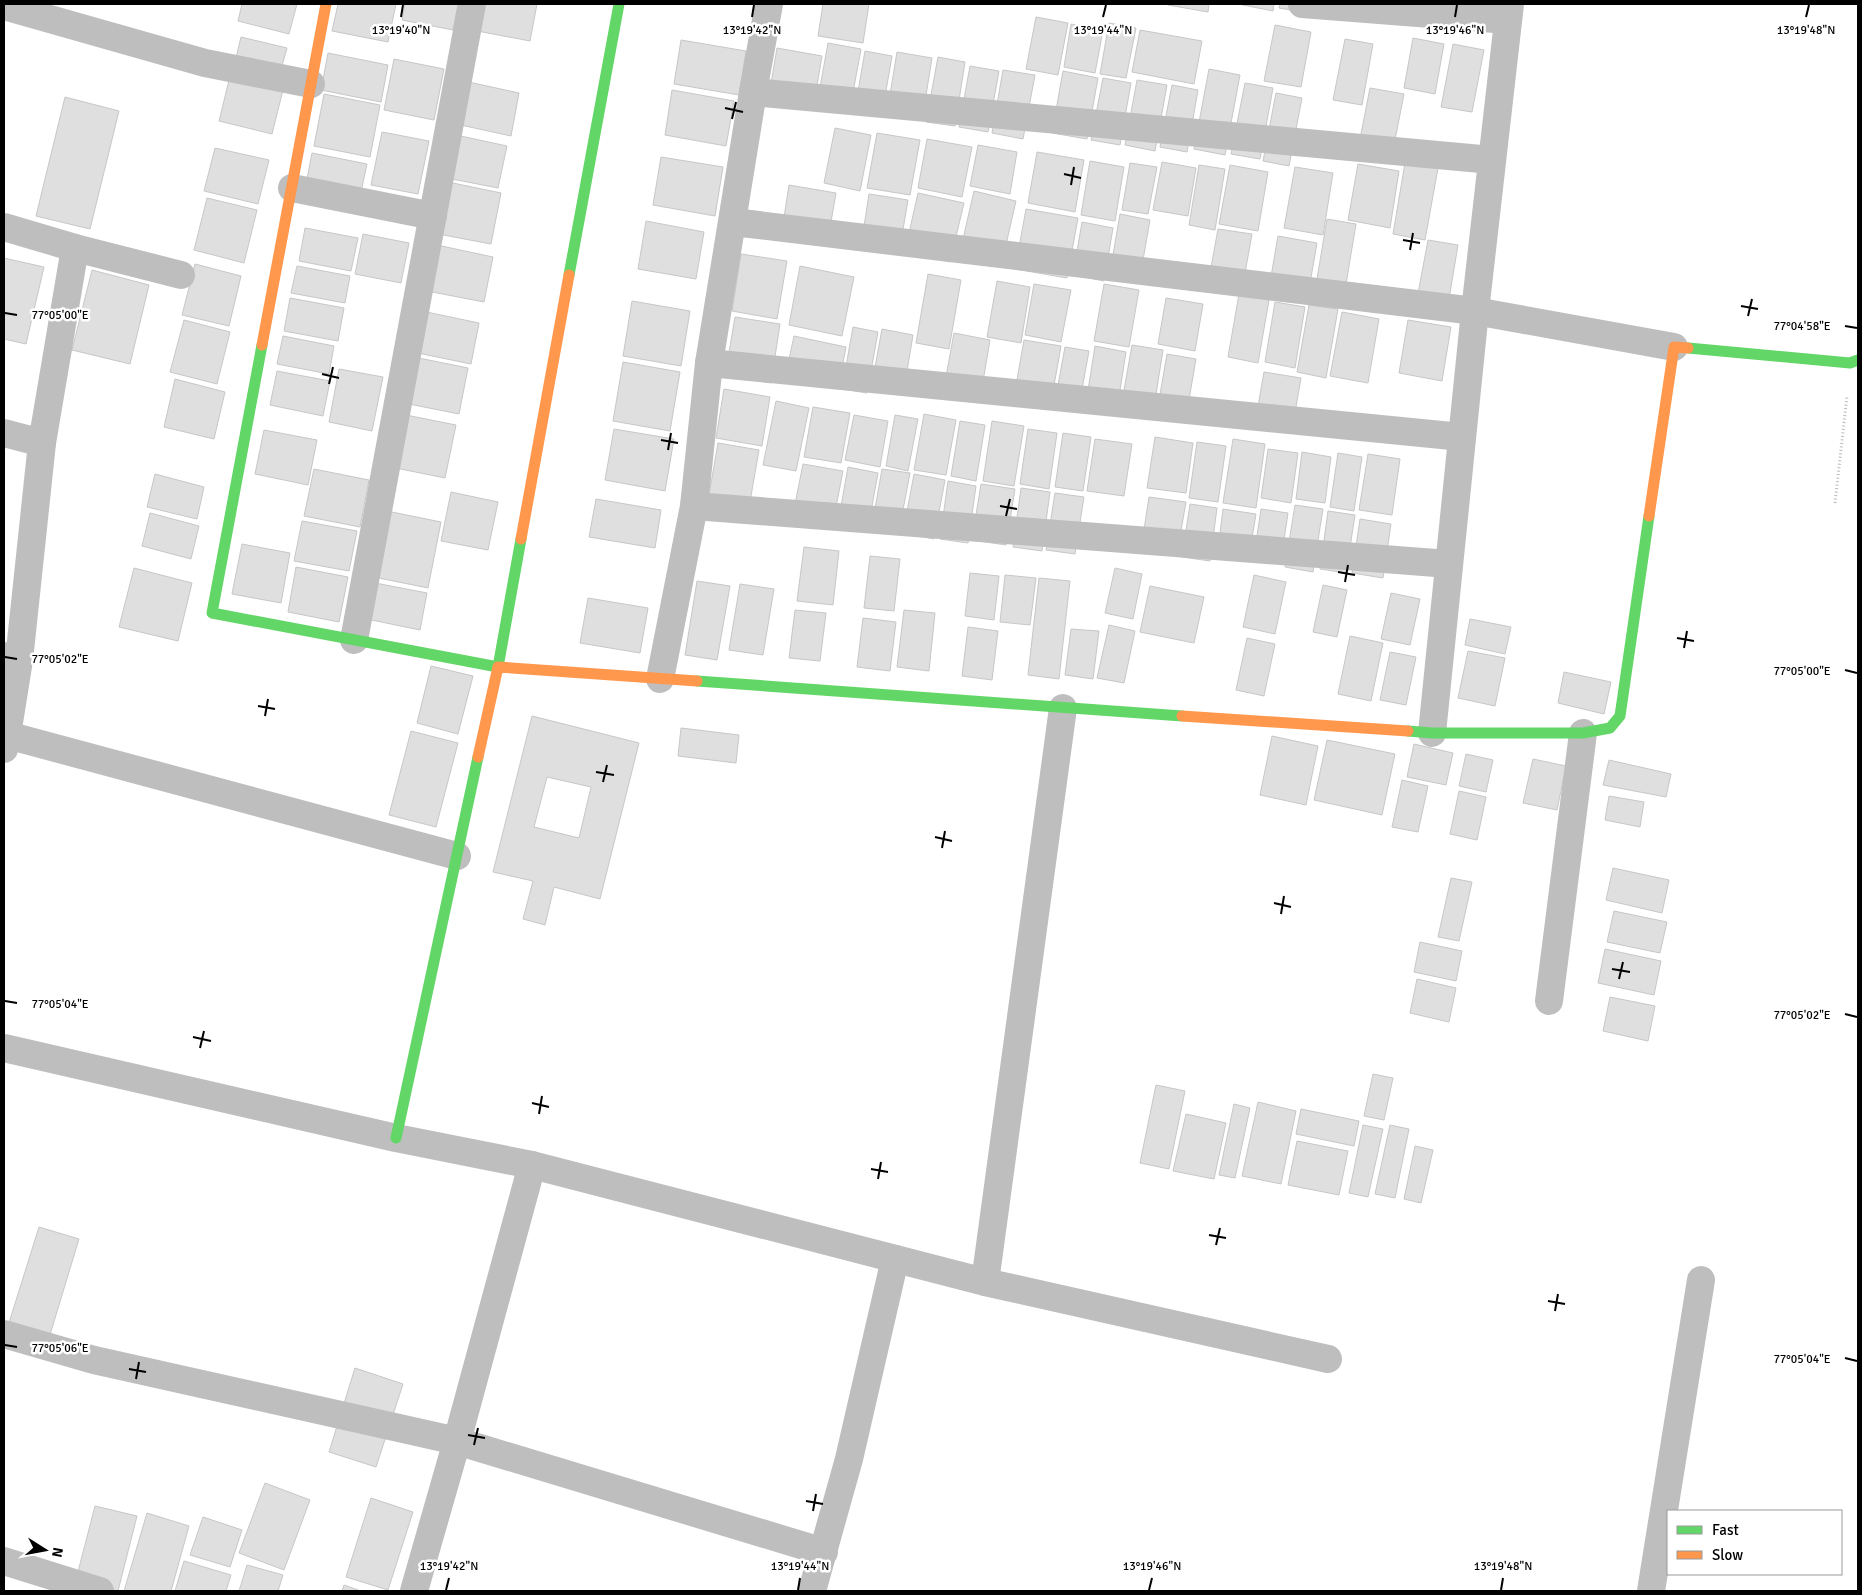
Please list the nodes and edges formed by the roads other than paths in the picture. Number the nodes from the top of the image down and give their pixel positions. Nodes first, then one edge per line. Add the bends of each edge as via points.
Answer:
1 (326, 4) edge
2 (472, 4) edge
3 (619, 4) edge
4 (769, 4) edge
5 (1302, 4) edge
6 (4, 6) edge
7 (1509, 12) edge
8 (311, 84) junction
9 (753, 92) junction
10 (1492, 160) junction
11 (292, 188) junction
12 (433, 216) junction
13 (733, 222) junction
14 (4, 227) edge
15 (75, 248) junction
16 (181, 275) dead end
17 (1475, 311) junction
18 (1674, 348) junction
19 (1854, 362) edge
20 (709, 363) junction
21 (4, 433) edge
22 (1462, 437) junction
23 (42, 443) junction
24 (694, 506) junction
25 (1449, 564) junction
26 (354, 640) junction
27 (11, 658) edge
28 (498, 667) junction
29 (660, 680) junction
30 (1064, 708) junction
31 (1432, 733) junction
32 (1583, 733) junction
33 (5, 742) edge
34 (457, 856) junction
35 (1549, 1001) dead end
36 (4, 1048) edge
37 (396, 1138) junction
38 (532, 1165) junction
39 (895, 1259) junction
40 (1701, 1280) dead end
41 (985, 1282) junction
42 (4, 1334) edge
43 (1328, 1359) dead end
44 (457, 1441) junction
45 (824, 1552) junction
46 (4, 1561) edge
47 (100, 1591) edge
48 (414, 1591) edge
49 (812, 1591) edge
50 (1651, 1591) edge

1 - 8 street
2 - 12 street
3 - 28 street
4 - 9 street
5 - 7 street
6 - 8 street via 205,63
7 - 10 street
8 - 11 street
9 - 10 street
9 - 13 street
10 - 17 street
11 - 12 street
11 - 26 street via 212,613
12 - 26 street
13 - 17 street
13 - 20 street
14 - 15 street
15 - 16 street
15 - 23 street
17 - 18 street
17 - 22 street
18 - 19 street
18 - 32 street via 1620,716 1610,728
20 - 22 street
20 - 24 street
21 - 23 street
22 - 25 street
23 - 27 street
24 - 25 street
24 - 29 street
25 - 31 street
26 - 28 street
27 - 33 street
28 - 29 street
28 - 34 street
29 - 30 street
30 - 31 street
30 - 41 street
31 - 32 street
32 - 35 street
33 - 34 street
34 - 37 street
36 - 37 street
37 - 38 street
38 - 39 street
38 - 44 street
39 - 41 street
39 - 45 street
40 - 50 street
41 - 43 street
42 - 44 street via 94,1360
44 - 45 street
44 - 48 street
45 - 49 street
46 - 47 street

